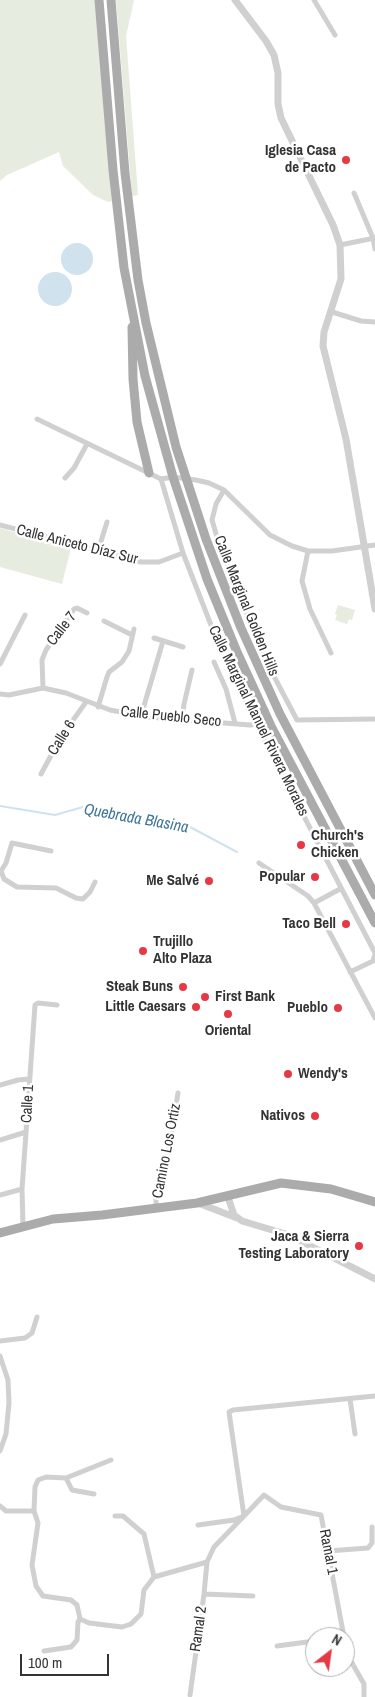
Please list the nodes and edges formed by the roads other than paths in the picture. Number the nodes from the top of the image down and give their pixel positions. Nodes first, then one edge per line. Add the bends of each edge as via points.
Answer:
1 (99, 0) edge
2 (111, 0) edge
3 (235, 0) edge
4 (314, 0) edge
5 (335, 35) dead end
6 (354, 193) dead end
7 (374, 238) edge
8 (340, 246) junction
9 (375, 249) edge
10 (133, 312) junction
11 (332, 312) junction
12 (375, 322) edge
13 (37, 419) dead end
14 (87, 444) junction
15 (149, 474) junction
16 (173, 477) junction
17 (64, 478) dead end
18 (161, 479) junction
19 (186, 479) junction
20 (224, 490) junction
21 (107, 522) dead end
22 (0, 525) edge
23 (375, 545) edge
24 (364, 546) junction
25 (98, 551) junction
26 (308, 551) junction
27 (183, 553) junction
28 (375, 609) edge
29 (87, 613) dead end
30 (25, 615) dead end
31 (104, 621) dead end
32 (154, 638) dead end
33 (163, 641) junction
34 (183, 647) dead end
35 (331, 653) dead end
36 (214, 662) dead end
37 (0, 664) edge
38 (192, 670) dead end
39 (43, 688) junction
40 (0, 694) edge
41 (86, 702) junction
42 (98, 707) junction
43 (142, 716) junction
44 (375, 719) edge
45 (182, 720) junction
46 (235, 724) junction
47 (256, 724) junction
48 (41, 774) dead end
49 (51, 851) dead end
50 (259, 863) dead end
51 (0, 871) edge
52 (95, 882) dead end
53 (340, 889) junction
54 (375, 895) edge
55 (314, 903) junction
56 (375, 923) edge
57 (375, 954) edge
58 (350, 972) junction
59 (57, 1005) dead end
60 (375, 1018) edge
61 (29, 1079) junction
62 (0, 1085) edge
63 (178, 1094) dead end
64 (26, 1132) junction
65 (0, 1140) edge
66 (22, 1189) junction
67 (0, 1195) edge
68 (228, 1196) junction
69 (375, 1202) edge
70 (197, 1203) junction
71 (156, 1208) junction
72 (242, 1220) junction
73 (22, 1227) junction
74 (0, 1233) edge
75 (375, 1279) edge
76 (36, 1317) dead end
77 (0, 1341) edge
78 (0, 1356) edge
79 (375, 1396) edge
80 (350, 1398) junction
81 (355, 1434) dead end
82 (0, 1451) edge
83 (111, 1460) dead end
84 (66, 1478) junction
85 (94, 1494) dead end
86 (0, 1506) edge
87 (34, 1512) junction
88 (114, 1516) dead end
89 (244, 1516) junction
90 (198, 1525) dead end
91 (372, 1527) dead end
92 (328, 1551) junction
93 (207, 1562) junction
94 (154, 1577) junction
95 (204, 1594) junction
96 (253, 1596) dead end
97 (80, 1619) junction
98 (342, 1627) edge
99 (305, 1642) edge
100 (277, 1646) dead end
101 (44, 1651) dead end
102 (355, 1668) edge
103 (190, 1695) dead end
104 (364, 1697) edge

1 - 10 main road via 113,170 124,268
2 - 19 main road via 125,173 138,280 160,383
3 - 8 street via 274,55 281,118
4 - 5 street
6 - 7 street
7 - 8 street
7 - 9 street
8 - 11 street via 341,279
10 - 15 main road via 137,422
10 - 16 main road via 145,376
11 - 12 street
11 - 24 street via 324,332 323,346 346,439
13 - 14 street
14 - 15 street
14 - 17 street via 74,468
15 - 18 street
16 - 18 street
16 - 19 street
16 - 56 main road via 207,579 237,652 271,726
18 - 27 street, Calle Marginal Manuel Rivera Morales
19 - 20 street via 209,483
19 - 54 main road via 209,548 272,697
20 - 26 street via 270,535
20 - 44 street, Calle Marginal Golden Hills via 212,520 219,544 267,663 297,720
21 - 25 street
22 - 25 street, Calle Aniceto Díaz Sur
23 - 24 street
24 - 26 street
24 - 28 street
25 - 27 street, Calle Aniceto Díaz Sur via 141,562 159,562
26 - 35 street via 302,581 310,609
27 - 47 street, Calle Marginal Manuel Rivera Morales via 216,638
29 - 39 street, Calle 7 via 74,609 46,650 42,660
30 - 37 street
31 - 42 street via 133,632 129,651 122,662 109,672
32 - 33 street
33 - 34 street
33 - 43 street
36 - 46 street via 226,689
38 - 45 street
39 - 40 street, Calle Pueblo Seco
39 - 41 street, Calle Pueblo Seco
41 - 42 street, Calle Pueblo Seco
41 - 48 street, Calle 6 via 61,737
42 - 43 street, Calle Pueblo Seco
43 - 45 street, Calle Pueblo Seco
45 - 46 street, Calle Pueblo Seco
46 - 47 street, Calle Pueblo Seco
47 - 53 street, Calle Marginal Manuel Rivera Morales
49 - 51 street via 12,844
50 - 55 street
51 - 52 street via 4,879 17,887 56,888 83,899
53 - 55 street
53 - 57 street, Calle Marginal Manuel Rivera Morales
55 - 58 street
57 - 58 street, Calle Marginal Manuel Rivera Morales via 373,961
58 - 60 street
59 - 61 street, Calle 1 via 35,1005
61 - 62 street
61 - 64 street, Calle 1
63 - 71 street, Camino Los Ortiz
64 - 65 street
64 - 66 street, Calle 1
66 - 67 street
66 - 73 street, Calle 1
68 - 69 main road via 281,1183 331,1189
68 - 70 main road
68 - 72 street via 234,1215
70 - 71 main road
70 - 72 street
71 - 73 main road via 53,1219
72 - 75 street via 289,1235
73 - 74 main road
76 - 77 street via 32,1333 26,1338
78 - 82 street via 8,1380 9,1404 6,1434
79 - 80 street
80 - 81 street
80 - 89 street via 228,1412
83 - 84 street
84 - 85 street via 72,1490
84 - 87 street via 38,1480 34,1487
86 - 87 street via 6,1511
87 - 97 street via 38,1523 32,1565 36,1586 43,1596 71,1600 77,1605
88 - 94 street via 123,1516 144,1534
89 - 90 street
89 - 92 street, Ramal 1 via 264,1495 281,1507 321,1516
89 - 93 street via 214,1547
91 - 92 street via 372,1543 368,1548
92 - 98 street, Ramal 1
93 - 94 street
93 - 95 street, Ramal 2
94 - 97 street via 144,1590 141,1614 131,1624 122,1627
95 - 96 street
95 - 103 street, Ramal 2
97 - 101 street via 77,1640 71,1647
99 - 100 street
102 - 104 street via 364,1684

